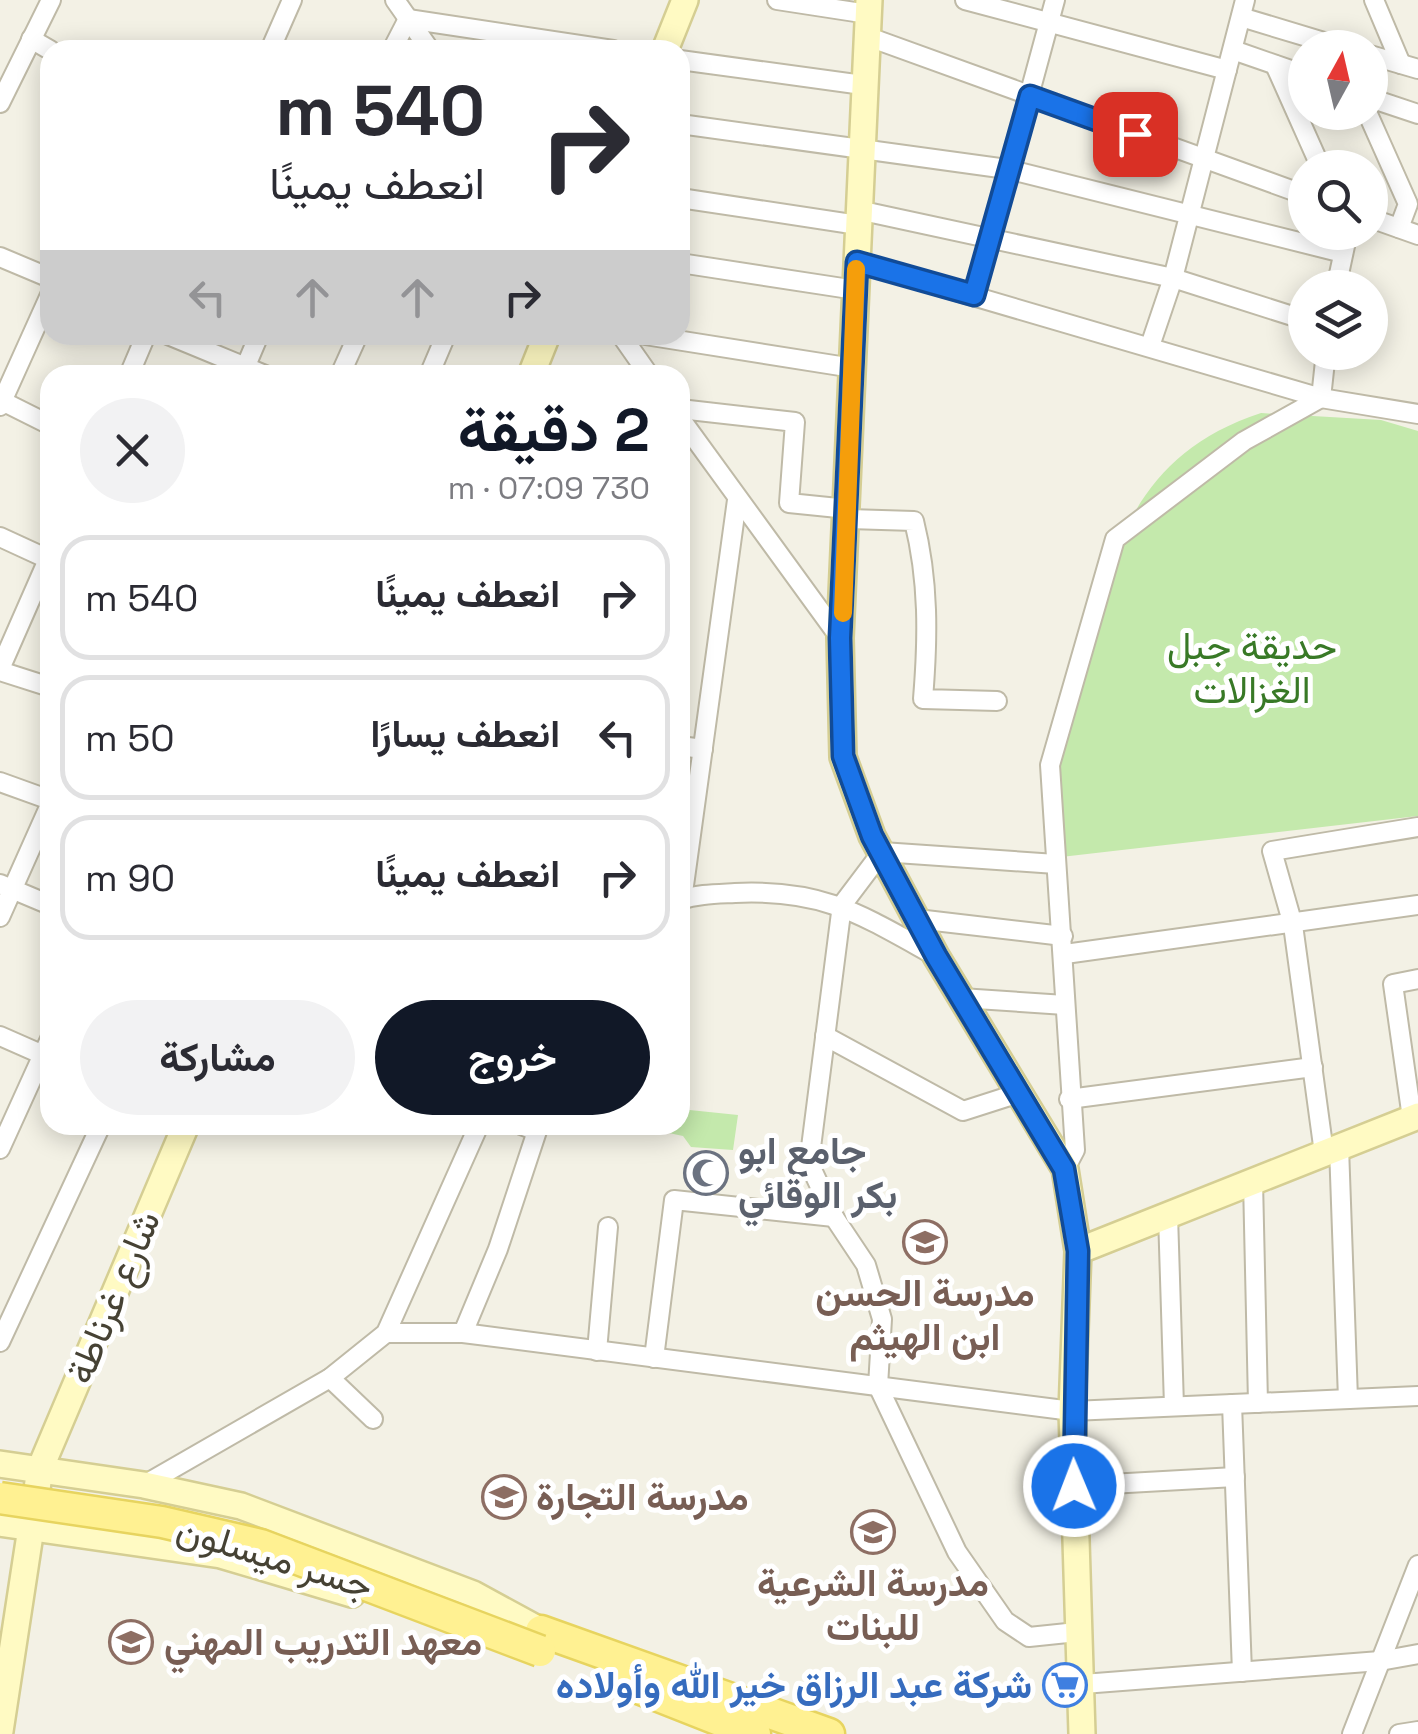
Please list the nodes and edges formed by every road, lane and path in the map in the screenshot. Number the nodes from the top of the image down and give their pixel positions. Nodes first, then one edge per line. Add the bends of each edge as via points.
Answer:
1 (51, 0) edge
2 (292, 0) edge
3 (395, 0) edge
4 (685, 0) edge
5 (776, 0) edge
6 (965, 0) edge
7 (1055, 0) edge
8 (1374, 0) edge
9 (1239, 6) edge
10 (868, 17) edge
11 (408, 19) junction
12 (1049, 23) junction
13 (1299, 30) edge
14 (31, 39) junction
15 (274, 40) edge
16 (397, 40) edge
17 (423, 40) edge
18 (547, 40) edge
19 (670, 40) edge
20 (40, 44) edge
21 (1233, 50) junction
22 (690, 61) edge
23 (1274, 64) junction
24 (1409, 66) edge
25 (1288, 69) edge
26 (1227, 70) junction
27 (862, 85) junction
28 (1030, 96) junction
29 (0, 103) edge
30 (1388, 104) edge
31 (1418, 114) edge
32 (690, 126) edge
33 (1374, 130) edge
34 (1313, 150) edge
35 (860, 151) junction
36 (1204, 159) junction
37 (1007, 170) junction
38 (1288, 189) edge
39 (690, 199) edge
40 (1190, 214) junction
41 (858, 218) junction
42 (1388, 224) edge
43 (1400, 228) junction
44 (1418, 235) edge
45 (988, 237) junction
46 (1344, 250) edge
47 (1343, 253) junction
48 (0, 257) edge
49 (857, 262) junction
50 (690, 265) edge
51 (1340, 270) edge
52 (40, 274) edge
53 (1174, 278) junction
54 (856, 290) junction
55 (974, 295) junction
56 (1288, 315) edge
57 (40, 317) edge
58 (690, 342) edge
59 (189, 345) edge
60 (1150, 346) junction
61 (230, 365) edge
62 (853, 368) junction
63 (1324, 370) edge
64 (1321, 398) junction
65 (1, 402) edge
66 (690, 410) edge
67 (1418, 414) edge
68 (40, 420) edge
69 (690, 433) edge
70 (736, 500) junction
71 (848, 514) junction
72 (0, 536) edge
73 (40, 554) edge
74 (40, 579) edge
75 (840, 638) junction
76 (0, 670) edge
77 (40, 684) edge
78 (997, 701) dead end
79 (690, 747) edge
80 (703, 748) junction
81 (0, 782) edge
82 (40, 798) edge
83 (40, 821) edge
84 (1418, 827) edge
85 (690, 838) edge
86 (882, 852) junction
87 (1056, 864) junction
88 (6, 887) edge
89 (690, 899) edge
90 (40, 902) edge
91 (842, 904) junction
92 (1418, 905) edge
93 (0, 917) edge
94 (916, 919) junction
95 (1293, 925) junction
96 (1064, 945) junction
97 (936, 956) junction
98 (1418, 979) edge
99 (962, 998) junction
100 (1065, 1005) junction
101 (0, 1036) edge
102 (825, 1036) junction
103 (40, 1048) edge
104 (40, 1067) edge
105 (1312, 1067) junction
106 (1019, 1093) junction
107 (1068, 1099) junction
108 (1415, 1117) edge
109 (96, 1135) edge
110 (182, 1135) edge
111 (475, 1135) edge
112 (535, 1135) edge
113 (0, 1149) edge
114 (1332, 1150) junction
115 (1064, 1169) junction
116 (1254, 1181) junction
117 (1168, 1215) junction
118 (834, 1216) junction
119 (608, 1227) dead end
120 (1078, 1251) junction
121 (386, 1333) junction
122 (462, 1333) junction
123 (0, 1342) edge
124 (596, 1350) junction
125 (654, 1358) junction
126 (330, 1378) junction
127 (878, 1386) junction
128 (1418, 1396) edge
129 (1348, 1399) junction
130 (1258, 1403) junction
131 (1232, 1404) junction
132 (1174, 1406) junction
133 (1072, 1411) junction
134 (373, 1419) dead end
135 (0, 1464) edge
136 (40, 1470) junction
137 (1235, 1477) junction
138 (0, 1483) edge
139 (144, 1485) junction
140 (1074, 1486) junction
141 (0, 1498) edge
142 (0, 1523) edge
143 (29, 1530) junction
144 (1418, 1565) edge
145 (1077, 1632) junction
146 (541, 1641) junction
147 (1418, 1654) edge
148 (1380, 1662) junction
149 (1242, 1672) junction
150 (1083, 1684) junction
151 (715, 1706) junction
152 (1418, 1731) edge
153 (0, 1732) edge
154 (755, 1734) edge
155 (829, 1734) edge
156 (1082, 1734) edge
157 (1352, 1734) edge
158 (1399, 1734) edge

1 - 14 street
2 - 15 street
3 - 11 street
4 - 19 main road
5 - 10 street
6 - 12 street
7 - 12 street
8 - 24 street
9 - 13 street
9 - 21 street
10 - 27 main road
10 - 28 street
11 - 16 street
11 - 17 street
11 - 18 street
12 - 26 street
12 - 28 street
14 - 20 street
14 - 29 street
21 - 23 street
21 - 26 street
22 - 27 street
23 - 25 street
23 - 34 street
26 - 36 street
27 - 35 main road
28 - 36 street
28 - 37 street
30 - 31 street
32 - 35 street
33 - 43 street via 1408,204
35 - 37 street
35 - 41 main road
36 - 38 street
36 - 40 street
37 - 40 street
37 - 45 street
39 - 41 street
40 - 47 street
40 - 53 street
41 - 45 street
41 - 49 main road
42 - 43 street
43 - 44 street
45 - 53 street
45 - 55 street
46 - 47 street
47 - 51 street
48 - 52 street
49 - 54 main road
49 - 55 street
50 - 54 street
53 - 56 street
53 - 60 street
54 - 62 main road
55 - 60 street
57 - 65 street
58 - 62 street
59 - 61 street
60 - 64 street
62 - 71 main road
63 - 64 street
64 - 67 street
64 - 87 street via 1244,441 1115,539 1050,764
65 - 68 street
66 - 71 street via 795,422 789,502
69 - 70 street
70 - 75 street
70 - 80 street
71 - 75 main road
71 - 78 street via 914,521 924,558 928,629 923,699
72 - 73 street
74 - 76 street
75 - 86 main road via 843,756
76 - 77 street
79 - 80 street
80 - 85 street
81 - 82 street
83 - 88 street
84 - 95 street via 1272,851
86 - 87 street
86 - 91 street
86 - 94 main road
87 - 96 street
88 - 90 street
88 - 93 street
89 - 91 street via 782,891
91 - 97 street
91 - 102 street
92 - 95 street
94 - 96 street
94 - 97 main road
95 - 96 street
95 - 105 street
96 - 100 street
97 - 99 main road
98 - 108 street via 1393,984
99 - 100 street
99 - 106 main road
100 - 107 street
101 - 103 street
102 - 106 street via 962,1111
102 - 118 street via 809,1163
104 - 113 street
105 - 107 street
105 - 114 street
106 - 115 main road
107 - 115 street via 1075,1150
108 - 114 main road
109 - 123 street
110 - 136 main road, شارع غرناطة
111 - 121 street
112 - 122 street
114 - 116 main road
114 - 129 street
115 - 120 main road
116 - 117 main road
116 - 130 street
117 - 120 main road
117 - 132 street
118 - 125 street via 674,1200
118 - 127 street via 866,1265 882,1320
119 - 124 street
120 - 133 main road
121 - 122 street
121 - 126 street
122 - 124 street
124 - 125 street
125 - 127 street
126 - 134 street
126 - 139 street
127 - 133 street
127 - 145 street via 957,1552 1005,1621 1029,1638
128 - 129 street
129 - 130 street
130 - 131 street
131 - 132 street
131 - 137 street
132 - 133 street
133 - 140 main road
135 - 136 main road
136 - 139 main road
136 - 143 main road, شارع غرناطة
137 - 140 street
137 - 149 street
138 - 146 main road, جسر ميسلون via 263,1529
139 - 146 main road via 309,1529 473,1594
140 - 145 main road
141 - 146 main road, جسر ميسلون, bridge via 262,1545
142 - 143 main road
143 - 146 main road via 221,1555 451,1630
143 - 153 main road, شارع غرناطة
144 - 148 street
145 - 150 main road
146 - 151 main road
147 - 148 street
148 - 149 street
148 - 157 street
149 - 150 street
150 - 156 main road
151 - 154 main road
151 - 155 main road
152 - 158 street

